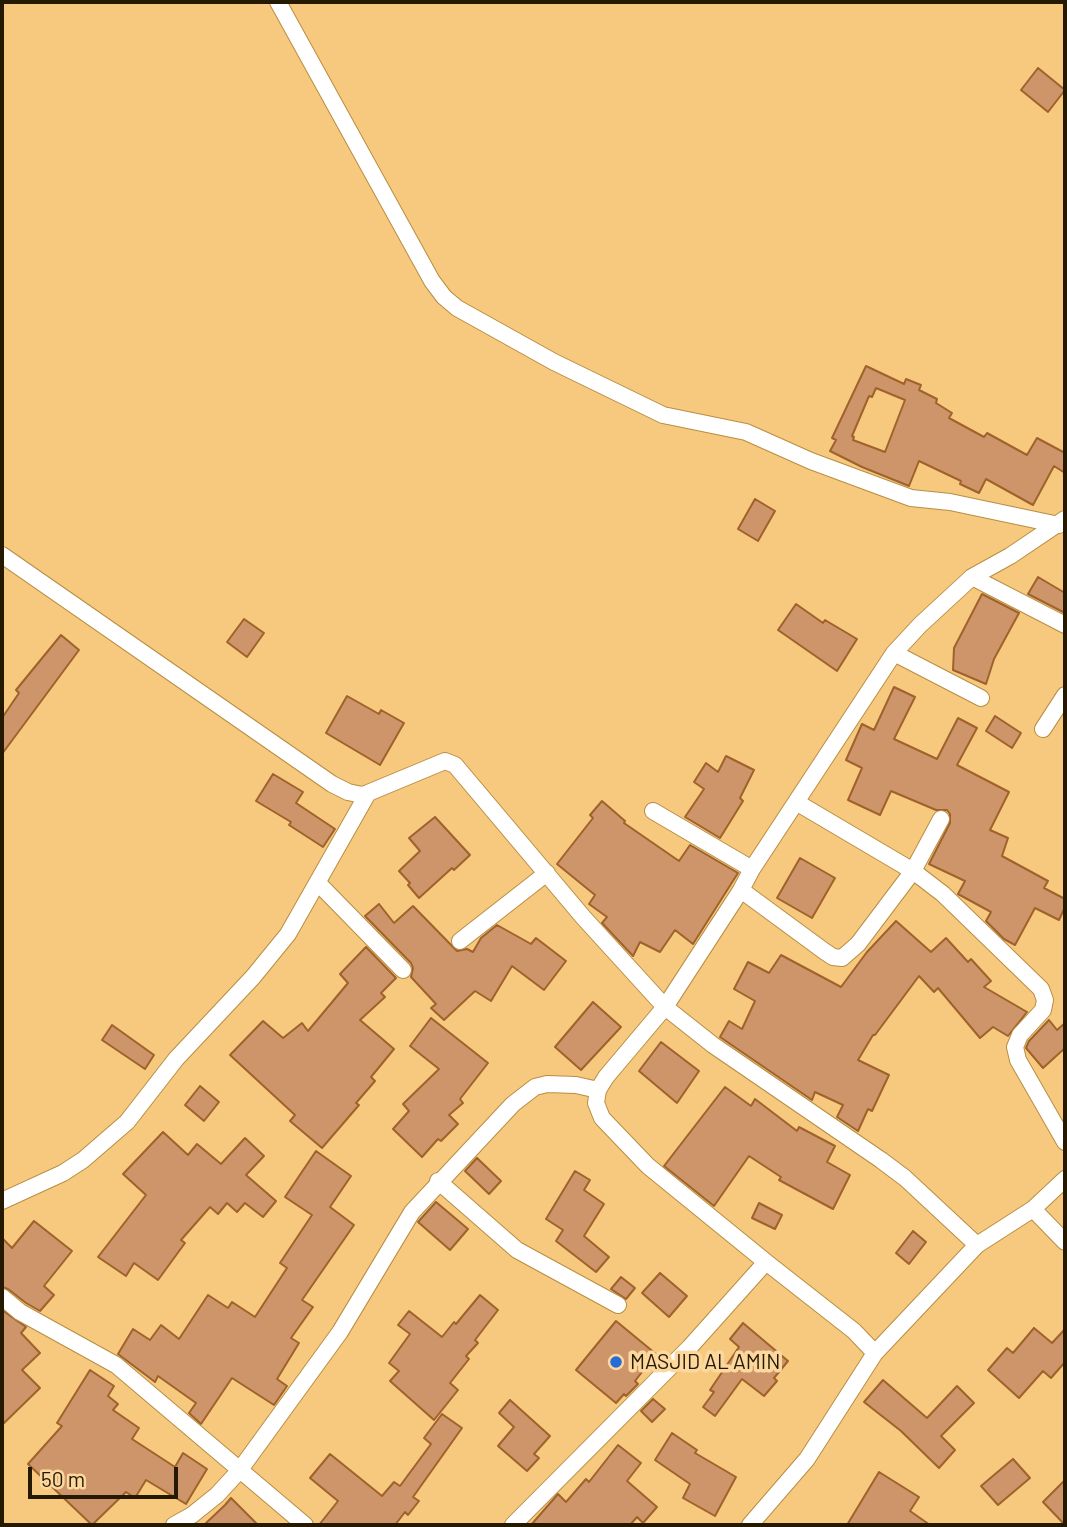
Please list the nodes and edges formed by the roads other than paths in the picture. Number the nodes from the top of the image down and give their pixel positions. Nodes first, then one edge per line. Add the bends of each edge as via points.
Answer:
1 (278, 2) edge
2 (1062, 522) edge
3 (2, 555) edge
4 (972, 577) junction
5 (1065, 625) edge
6 (894, 653) junction
7 (1065, 695) edge
8 (981, 698) dead end
9 (1043, 729) dead end
10 (368, 793) junction
11 (796, 802) junction
12 (653, 811) dead end
13 (941, 819) dead end
14 (752, 869) junction
15 (913, 871) junction
16 (547, 873) junction
17 (318, 883) junction
18 (741, 890) junction
19 (460, 941) dead end
20 (403, 970) dead end
21 (665, 1007) junction
22 (598, 1090) junction
23 (1065, 1142) edge
24 (1065, 1179) edge
25 (438, 1181) junction
26 (2, 1202) edge
27 (1033, 1209) junction
28 (1065, 1242) edge
29 (977, 1245) junction
30 (766, 1262) junction
31 (2, 1297) edge
32 (618, 1305) dead end
33 (875, 1353) junction
34 (239, 1471) junction
35 (174, 1525) edge
36 (305, 1525) edge
37 (513, 1525) edge
38 (750, 1525) edge

1 - 2 street via 432,281 457,308 663,415 746,432 911,499
2 - 4 street
3 - 10 street via 331,784 355,794
4 - 5 street
4 - 6 street
6 - 8 street
6 - 11 street
7 - 9 street
10 - 16 street via 433,764 445,761 455,765
10 - 17 street
11 - 14 street
11 - 15 street
12 - 14 street
13 - 15 street
14 - 18 street
15 - 18 street via 851,953 842,958 824,951
15 - 23 street via 1041,989 1043,1010 1015,1046 1018,1060
16 - 19 street
16 - 21 street
17 - 20 street
17 - 26 street via 288,934 176,1059 127,1122 63,1173
18 - 21 street
21 - 22 street
21 - 29 street via 905,1178
22 - 25 street via 558,1084 535,1087
22 - 30 street via 596,1103 602,1118 639,1156
24 - 27 street
25 - 32 street via 517,1250
25 - 34 street via 412,1212 340,1332
27 - 28 street
27 - 29 street
29 - 33 street
30 - 33 street
30 - 37 street via 689,1348
31 - 34 street via 19,1312 116,1365
33 - 38 street via 807,1459
34 - 35 street via 217,1495
34 - 36 street

